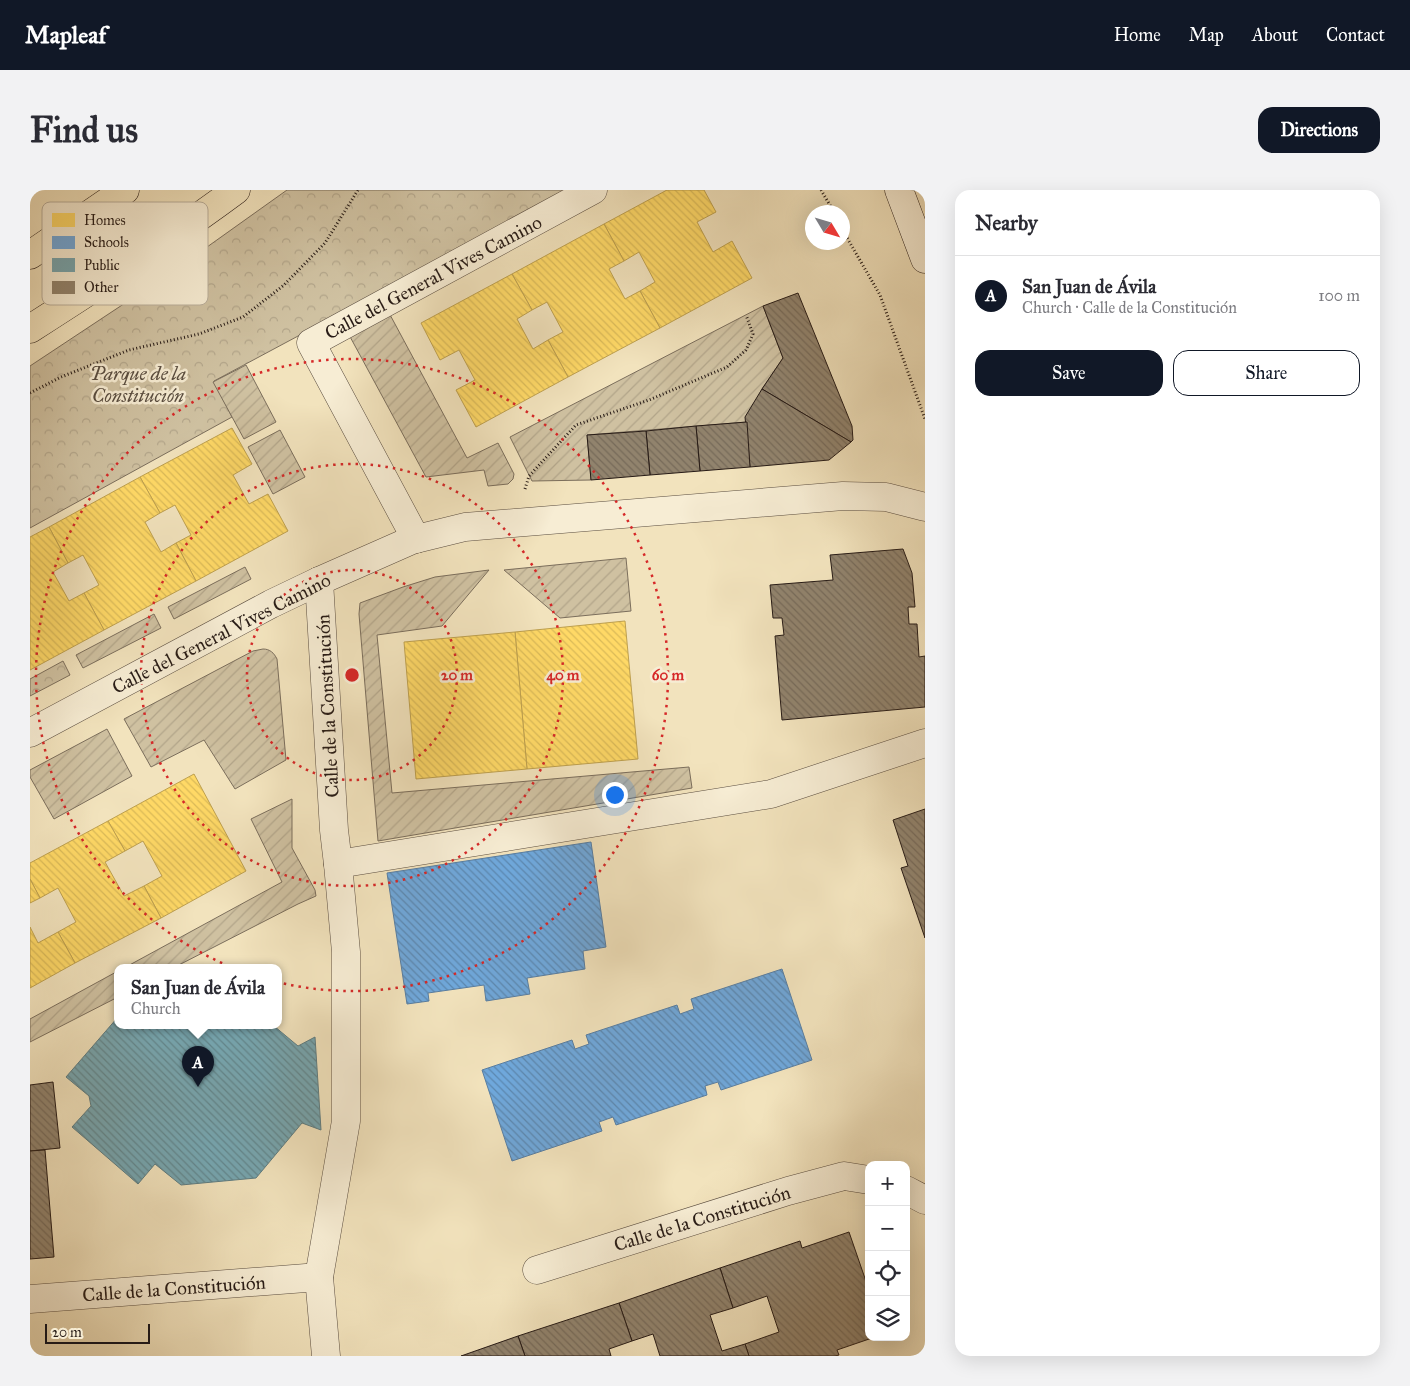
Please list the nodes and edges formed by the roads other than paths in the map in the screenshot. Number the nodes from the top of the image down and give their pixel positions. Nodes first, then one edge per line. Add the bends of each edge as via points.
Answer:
1 (124, 190) edge
2 (236, 190) edge
3 (593, 190) edge
4 (899, 190) edge
5 (107, 202) edge
6 (208, 210) edge
7 (42, 247) edge
8 (30, 255) edge
9 (925, 259) edge
10 (68, 305) edge
11 (30, 329) edge
12 (925, 508) edge
13 (416, 539) junction
14 (319, 581) junction
15 (30, 733) edge
16 (925, 743) edge
17 (338, 864) junction
18 (865, 1179) edge
19 (910, 1192) edge
20 (925, 1200) edge
21 (537, 1270) dead end
22 (319, 1277) junction
23 (30, 1299) edge
24 (326, 1356) edge

1 - 5 highway
2 - 6 highway
3 - 13 street, Calle del General Vives Camino via 311,343
4 - 9 street
7 - 8 highway
10 - 11 highway
12 - 13 street, Calle del General Vives Camino via 886,497 843,496 514,523 465,528
13 - 14 street, Calle del General Vives Camino
14 - 15 street, Calle del General Vives Camino
14 - 17 street, Calle de la Constitución
16 - 17 street via 771,794
17 - 22 street, Calle de la Constitución via 346,952 346,1121
18 - 21 street, Calle de la Constitución via 844,1176 788,1191
19 - 20 street
22 - 23 street, Calle de la Constitución
22 - 24 street

